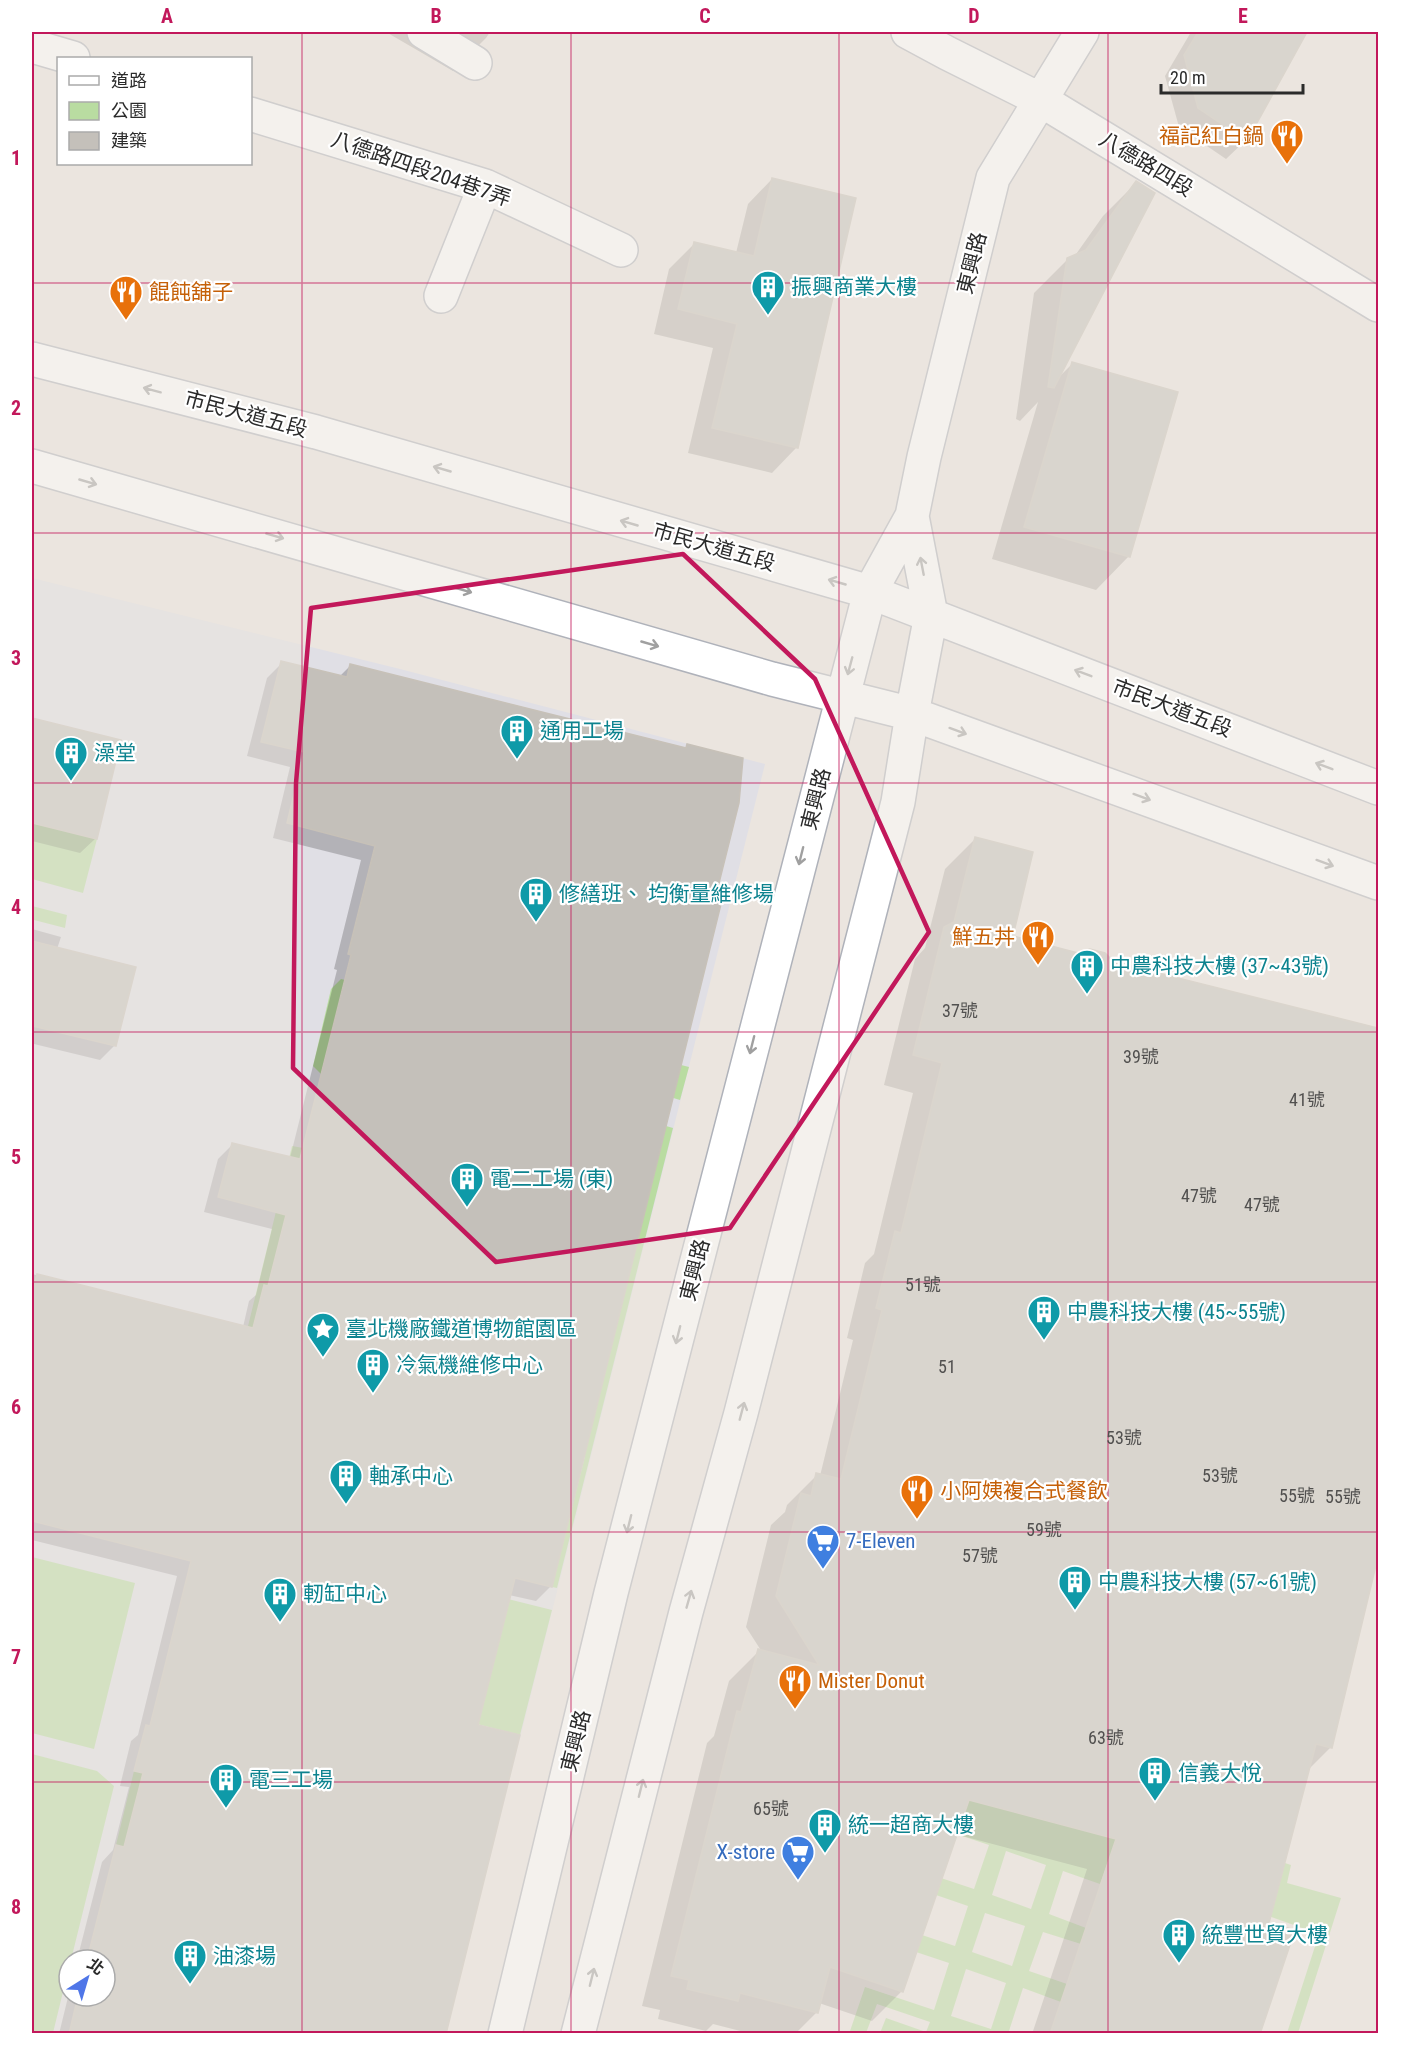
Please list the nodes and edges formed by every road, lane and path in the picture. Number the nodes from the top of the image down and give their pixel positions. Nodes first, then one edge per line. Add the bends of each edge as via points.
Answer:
1 (424, 32) edge
2 (908, 32) edge
3 (1082, 32) edge
4 (32, 46) edge
5 (70, 57) edge
6 (475, 63) dead end
7 (1039, 99) junction
8 (252, 115) edge
9 (485, 186) junction
10 (621, 250) dead end
11 (441, 296) dead end
12 (1378, 305) edge
13 (32, 358) edge
14 (32, 466) edge
15 (912, 516) junction
16 (870, 592) junction
17 (932, 615) junction
18 (842, 697) junction
19 (912, 714) junction
20 (1378, 788) edge
21 (1378, 883) edge
22 (505, 2034) edge
23 (578, 2034) edge

1 - 6 street
2 - 7 street, 八德路四段
3 - 7 street, 東興路
4 - 5 street
7 - 12 street, 八德路四段
7 - 15 street, 東興路 via 993,178
8 - 9 street, 八德路四段204巷7弄
9 - 10 street, 八德路四段204巷7弄
9 - 11 street
16 -> 13 street, 市民大道五段 via 316,432
14 -> 18 street
15 - 16 street, 東興路
17 -> 15 street, 東興路
16 - 17 street, 市民大道五段
16 -> 18 street, 東興路
17 - 19 street, 東興路
20 -> 17 street, 市民大道五段
18 - 19 street
18 -> 22 street, 東興路 via 611,1593
19 -> 21 street
23 -> 19 street, 東興路 via 834,1056 898,802

